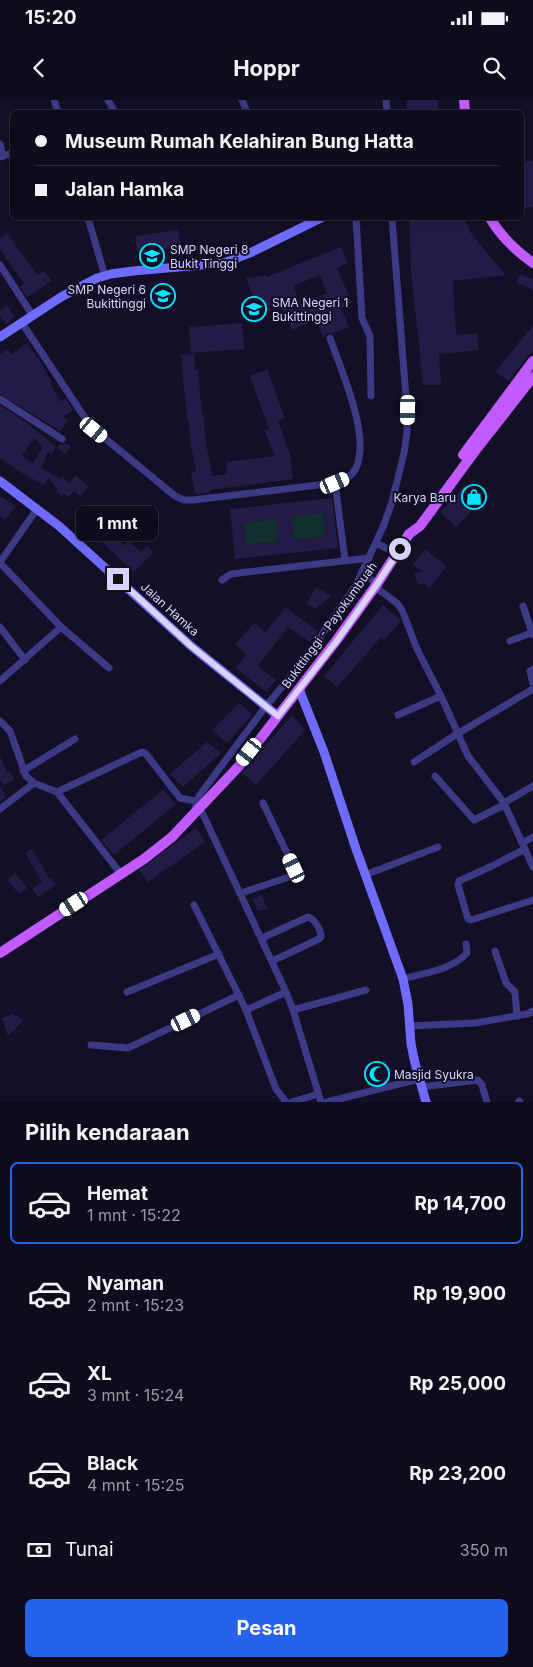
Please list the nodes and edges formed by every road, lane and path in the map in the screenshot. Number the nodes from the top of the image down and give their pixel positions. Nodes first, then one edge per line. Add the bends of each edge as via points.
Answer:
1 (0, 144) edge
2 (1, 157) edge
3 (89, 220) edge
4 (309, 220) edge
5 (356, 220) edge
6 (392, 220) edge
7 (491, 220) edge
8 (533, 263) edge
9 (0, 265) edge
10 (105, 276) junction
11 (33, 316) junction
12 (22, 323) junction
13 (0, 337) edge
14 (330, 338) dead end
15 (533, 361) edge
16 (533, 377) edge
17 (371, 396) dead end
18 (0, 399) edge
19 (62, 439) dead end
20 (0, 481) edge
21 (335, 483) junction
22 (38, 509) junction
23 (409, 534) junction
24 (376, 543) junction
25 (396, 553) junction
26 (369, 558) junction
27 (345, 560) junction
28 (0, 563) edge
29 (362, 573) junction
30 (222, 580) dead end
31 (376, 585) junction
32 (523, 606) dead end
33 (0, 627) edge
34 (61, 627) junction
35 (532, 634) edge
36 (510, 641) dead end
37 (25, 660) junction
38 (109, 668) dead end
39 (533, 669) edge
40 (0, 681) edge
41 (533, 684) edge
42 (299, 689) junction
43 (533, 689) edge
44 (441, 696) junction
45 (266, 706) junction
46 (398, 715) dead end
47 (278, 716) junction
48 (0, 721) edge
49 (457, 734) junction
50 (75, 739) dead end
51 (414, 762) dead end
52 (23, 771) junction
53 (435, 776) dead end
54 (34, 783) junction
55 (533, 786) edge
56 (57, 792) junction
57 (263, 803) dead end
58 (504, 804) junction
59 (197, 808) junction
60 (0, 809) edge
61 (533, 837) edge
62 (524, 846) junction
63 (438, 847) dead end
64 (533, 867) edge
65 (121, 874) junction
66 (365, 875) junction
67 (241, 893) junction
68 (533, 900) edge
69 (194, 905) dead end
70 (262, 938) junction
71 (466, 944) dead end
72 (495, 951) dead end
73 (1, 952) edge
74 (219, 954) junction
75 (272, 961) junction
76 (403, 979) junction
77 (366, 990) dead end
78 (127, 992) dead end
79 (286, 992) junction
80 (238, 995) junction
81 (246, 1010) junction
82 (293, 1010) junction
83 (533, 1011) edge
84 (517, 1016) junction
85 (409, 1026) junction
86 (91, 1045) dead end
87 (420, 1083) junction
88 (318, 1094) junction
89 (286, 1102) edge
90 (292, 1102) edge
91 (320, 1102) edge
92 (328, 1102) edge
93 (426, 1102) edge
94 (487, 1102) edge

1 - 2 street
3 - 10 street
4 - 10 street via 252,252 224,263
5 - 17 street via 362,318 370,336
6 - 24 street via 408,410 407,433 392,502
7 - 8 main road via 501,235
9 - 11 street
10 - 11 street via 61,297
11 - 12 street
12 - 13 street
12 - 21 street via 90,426 175,496 193,500
14 - 21 street via 354,406 359,438 356,468 348,478
15 - 23 main road via 415,521
16 - 23 main road, Bukittinggi - Payokumbuah via 420,526
18 - 19 street
20 - 22 street, Jalan Hamka
21 - 27 street
22 - 28 street
22 - 45 street, Jalan Hamka via 191,646
23 - 25 main road, Bukittinggi - Payokumbuah
24 - 25 street
24 - 26 street
25 - 31 main road, Bukittinggi - Payokumbuah
26 - 27 street
26 - 29 street
27 - 30 street via 231,574
28 - 34 street
29 - 31 street
29 - 45 street via 320,639
31 - 42 main road, Bukittinggi - Payokumbuah
31 - 44 street via 402,610
32 - 35 street
33 - 37 street
34 - 37 street
34 - 38 street
35 - 36 street
37 - 40 street
39 - 41 street via 530,671
42 - 47 main road, Bukittinggi - Payokumbuah
42 - 66 street
43 - 49 street
44 - 46 street
44 - 49 street
45 - 47 street, Jalan Hamka
45 - 59 street via 215,773
47 - 59 main road, Bukittinggi - Payokumbuah via 240,765
48 - 52 street via 10,731
49 - 51 street
49 - 58 street via 471,761
50 - 52 street
52 - 54 street
53 - 58 street via 474,820
54 - 56 street
54 - 60 street
55 - 58 street
56 - 59 street via 142,752 180,798
56 - 65 street
57 - 67 street via 294,868 293,874
58 - 62 street
59 - 65 main road, Bukittinggi - Payokumbuah via 172,837
59 - 67 street
61 - 62 street
62 - 64 street
62 - 68 street via 459,881 458,885 471,920
63 - 66 street
65 - 73 main road, Bukittinggi - Payokumbuah
66 - 76 street
67 - 70 street
69 - 74 street
70 - 75 street
70 - 75 street via 308,917 320,931 319,940
71 - 76 street via 463,957 445,967
72 - 84 street via 506,983 514,992
74 - 78 street
74 - 80 street
75 - 79 street
76 - 85 street
77 - 82 street
79 - 81 street
79 - 82 street
80 - 81 street
80 - 86 street via 128,1048
81 - 89 street via 276,1089
82 - 88 street
83 - 84 street
84 - 85 street via 474,1023
85 - 87 street
87 - 92 street
87 - 93 street
87 - 94 street via 478,1080
88 - 90 street
88 - 91 street

